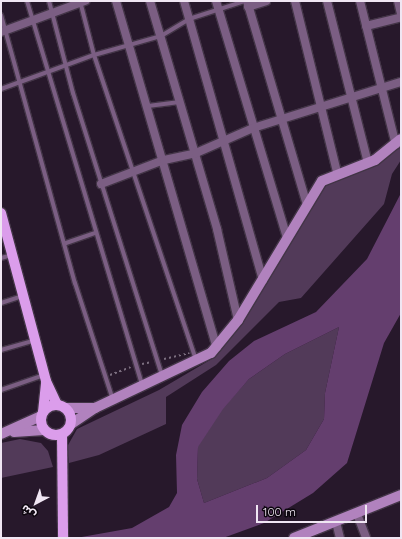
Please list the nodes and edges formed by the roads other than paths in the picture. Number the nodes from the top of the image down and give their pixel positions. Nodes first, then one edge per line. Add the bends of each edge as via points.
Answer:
1 (27, 1) edge
2 (48, 1) edge
3 (116, 1) edge
4 (150, 1) edge
5 (184, 1) edge
6 (216, 1) edge
7 (266, 1) edge
8 (295, 1) edge
9 (327, 1) edge
10 (360, 1) edge
11 (398, 1) edge
12 (82, 2) edge
13 (247, 3) edge
14 (219, 11) junction
15 (53, 13) junction
16 (401, 14) edge
17 (1, 15) edge
18 (401, 17) edge
19 (189, 20) junction
20 (32, 22) junction
21 (366, 26) junction
22 (3, 31) edge
23 (161, 36) junction
24 (129, 44) junction
25 (94, 55) junction
26 (66, 67) junction
27 (47, 73) junction
28 (401, 82) edge
29 (18, 84) junction
30 (380, 88) junction
31 (1, 89) edge
32 (352, 97) junction
33 (182, 102) junction
34 (148, 106) junction
35 (321, 107) junction
36 (282, 119) junction
37 (253, 128) junction
38 (224, 138) junction
39 (398, 142) edge
40 (196, 153) junction
41 (164, 160) junction
42 (368, 163) junction
43 (133, 171) junction
44 (337, 172) junction
45 (101, 184) junction
46 (306, 205) junction
47 (1, 213) edge
48 (95, 233) junction
49 (287, 238) junction
50 (66, 243) junction
51 (13, 255) junction
52 (1, 258) edge
53 (263, 280) junction
54 (23, 296) junction
55 (1, 304) edge
56 (238, 320) junction
57 (36, 339) junction
58 (217, 348) junction
59 (1, 350) edge
60 (197, 362) junction
61 (45, 378) junction
62 (163, 378) junction
63 (142, 387) junction
64 (1, 390) edge
65 (113, 400) junction
66 (61, 407) junction
67 (95, 408) junction
68 (42, 414) junction
69 (71, 424) junction
70 (47, 432) junction
71 (6, 433) edge
72 (62, 434) junction
73 (60, 461) junction
74 (401, 495) edge
75 (357, 514) junction
76 (336, 522) junction
77 (309, 535) edge
78 (63, 538) edge
79 (294, 538) edge
80 (340, 538) edge
81 (366, 538) edge

1 - 20 lane
2 - 15 lane
3 - 24 street
4 - 23 street
5 - 19 street
6 - 14 street
7 - 13 street
8 - 35 street
9 - 32 street
10 - 21 street
11 - 16 street
12 - 15 street
12 - 25 lane
13 - 14 lane
13 - 36 street
14 - 19 lane
14 - 37 street
15 - 20 street
15 - 26 lane
17 - 22 lane
18 - 21 street
19 - 23 lane
19 - 38 street
20 - 22 street
20 - 27 lane
21 - 30 street
22 - 29 lane
23 - 24 lane
23 - 33 street
24 - 25 lane
24 - 34 street
25 - 26 lane
25 - 43 lane
26 - 27 lane
26 - 45 lane
27 - 29 lane
27 - 48 lane
28 - 30 street
29 - 31 lane
29 - 50 lane
30 - 32 street
30 - 39 street
32 - 35 street
32 - 42 street
33 - 34 lane
33 - 40 street
34 - 41 street
35 - 36 street
35 - 44 street
36 - 37 street
36 - 46 street
37 - 38 street
37 - 49 street
38 - 40 street
38 - 53 street
39 - 42 main road
40 - 41 street
40 - 56 street
41 - 43 street
41 - 58 street
42 - 44 main road
43 - 45 street
43 - 60 lane
44 - 46 main road via 322,181
45 - 62 lane
46 - 49 main road
47 - 51 main road
48 - 50 lane
48 - 63 lane
49 - 53 main road
50 - 65 lane via 104,377
51 - 52 lane
51 - 54 main road
53 - 56 main road
54 - 55 lane
54 - 57 main road
56 - 58 main road
57 - 59 lane
57 - 61 main road
58 - 60 main road
60 - 62 main road
61 - 64 lane
61 - 66 main road
61 - 68 main road
62 - 63 main road
63 - 65 main road
65 - 67 main road
66 - 67 main road
66 - 68 main road
66 - 69 main road
67 - 69 main road
68 - 70 main road
68 - 71 main road
69 - 72 main road
70 - 71 main road
70 - 72 main road
70 - 73 main road
72 - 73 main road
73 - 78 main road
74 - 75 main road
75 - 76 main road
75 - 81 street
76 - 77 main road
76 - 80 street
77 - 79 main road

